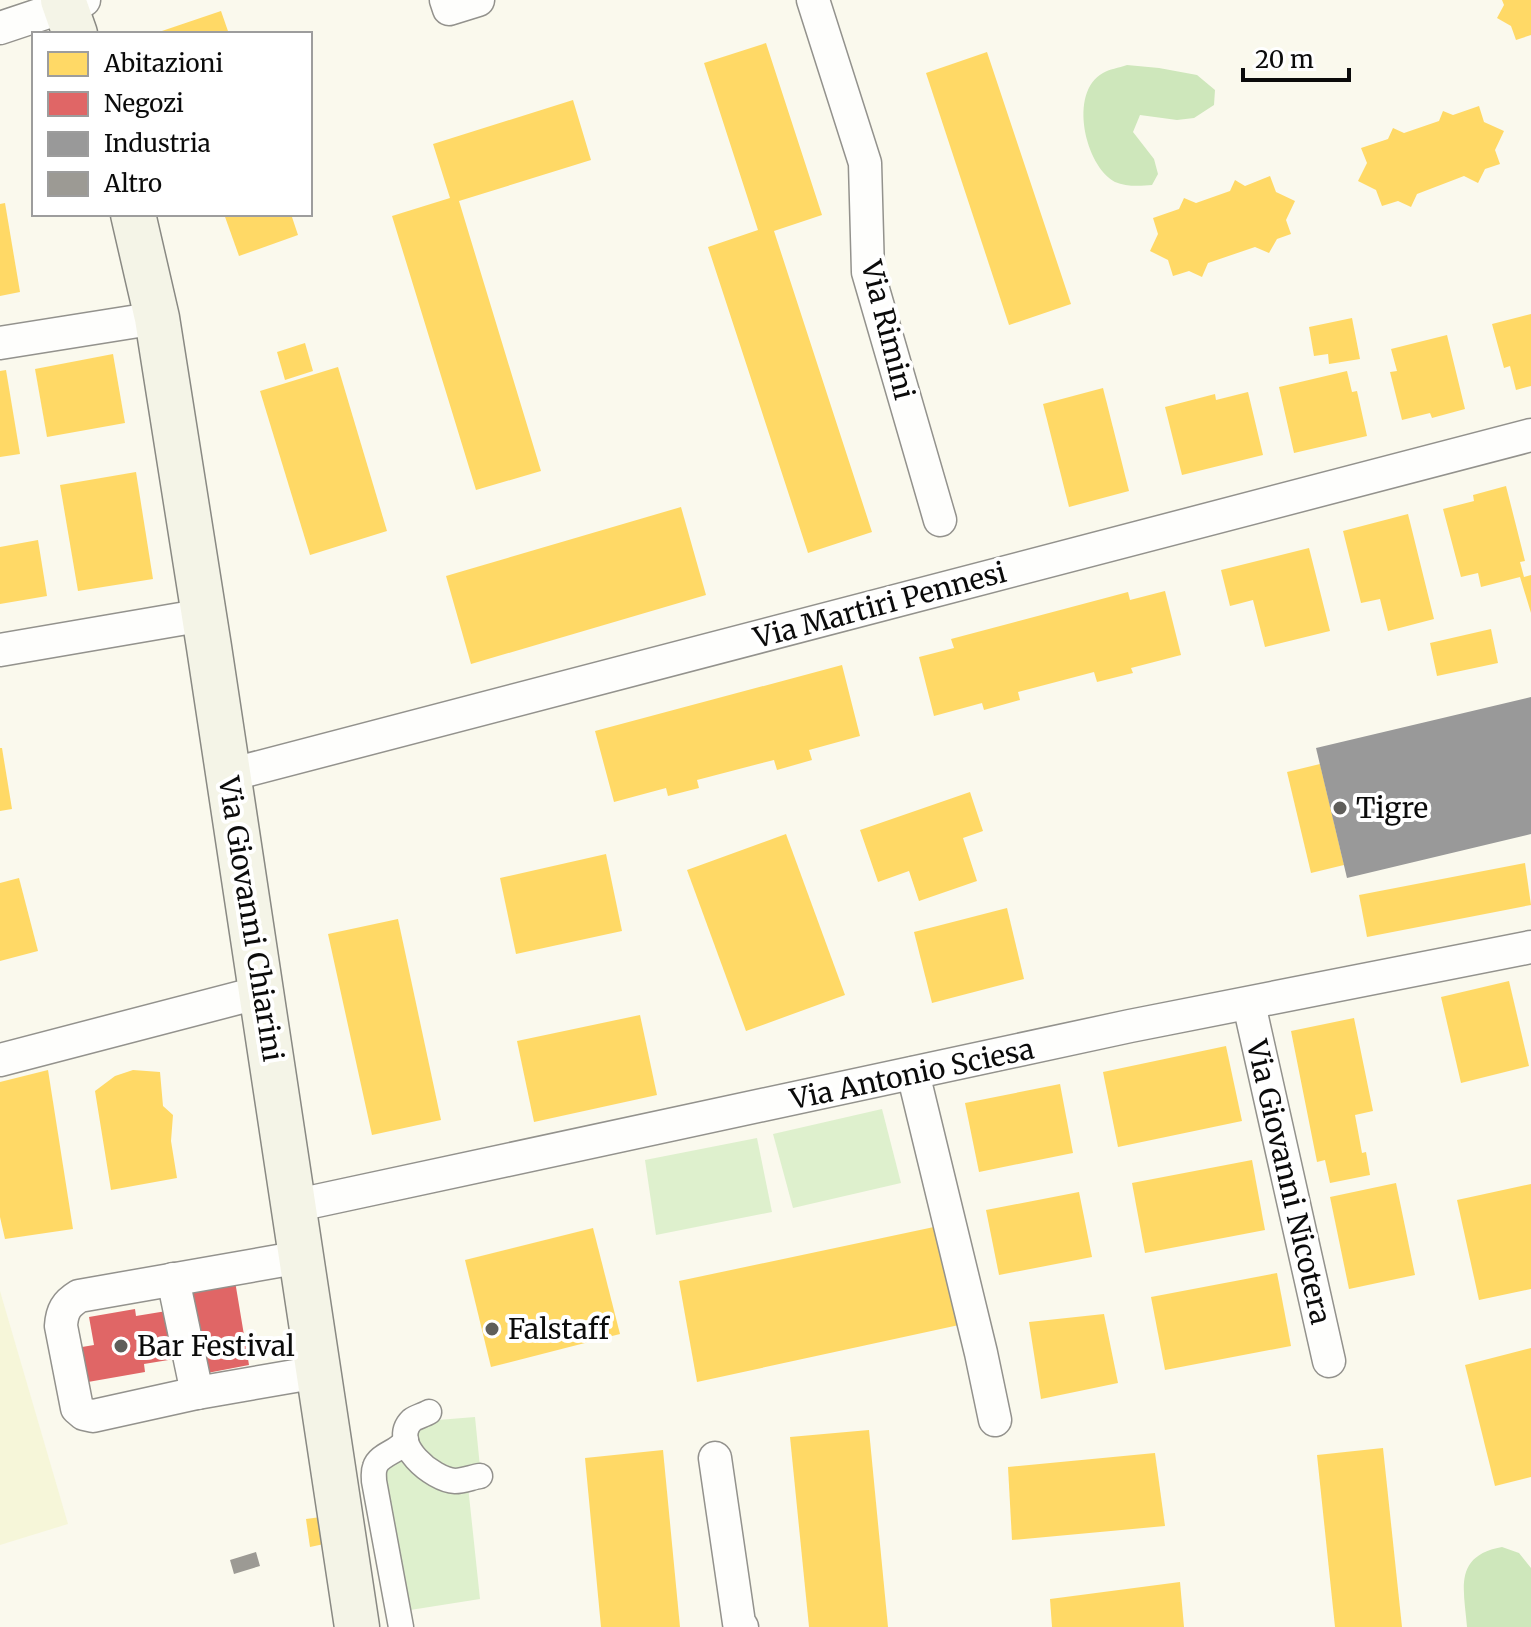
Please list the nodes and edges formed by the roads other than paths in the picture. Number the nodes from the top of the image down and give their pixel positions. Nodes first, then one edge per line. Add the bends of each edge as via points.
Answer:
1 (446, 0) edge
2 (478, 0) edge
3 (813, 0) edge
4 (72, 10) edge
5 (0, 28) edge
6 (133, 216) edge
7 (157, 318) junction
8 (0, 343) edge
9 (1531, 435) edge
10 (940, 520) dead end
11 (204, 615) junction
12 (0, 650) edge
13 (229, 775) junction
14 (1531, 947) edge
15 (261, 992) junction
16 (1249, 1004) junction
17 (0, 1060) edge
18 (913, 1073) junction
19 (293, 1206) junction
20 (301, 1257) junction
21 (173, 1279) junction
22 (1329, 1361) dead end
23 (318, 1372) junction
24 (197, 1393) junction
25 (429, 1412) dead end
26 (995, 1420) dead end
27 (406, 1440) junction
28 (715, 1458) dead end
29 (480, 1476) dead end
30 (357, 1627) edge
31 (401, 1627) edge
32 (742, 1627) edge

1 - 2 street via 449,9
3 - 10 street, Via Rimini via 865,163 868,272
4 - 5 street
6 - 7 main road, Via Giovanni Chiarini
7 - 8 street
7 - 11 main road, Via Giovanni Chiarini
9 - 13 street, Via Martiri Pennesi
11 - 12 street
11 - 13 main road, Via Giovanni Chiarini
13 - 15 main road, Via Giovanni Chiarini
14 - 16 street, Via Antonio Sciesa
15 - 17 street
15 - 19 main road, Via Giovanni Chiarini
16 - 18 street, Via Antonio Sciesa
16 - 22 street, Via Giovanni Nicotera
18 - 19 street, Via Antonio Sciesa
18 - 26 street
19 - 20 main road, Via Giovanni Chiarini
20 - 21 street
20 - 23 main road, Via Giovanni Chiarini
21 - 24 street
21 - 24 street via 79,1296 68,1303 61,1326 77,1408 93,1416
23 - 24 street
23 - 30 main road, Via Giovanni Chiarini
25 - 27 street via 409,1423
27 - 29 street via 411,1453 437,1474 454,1481
27 - 31 street via 375,1466 374,1481
28 - 32 street

